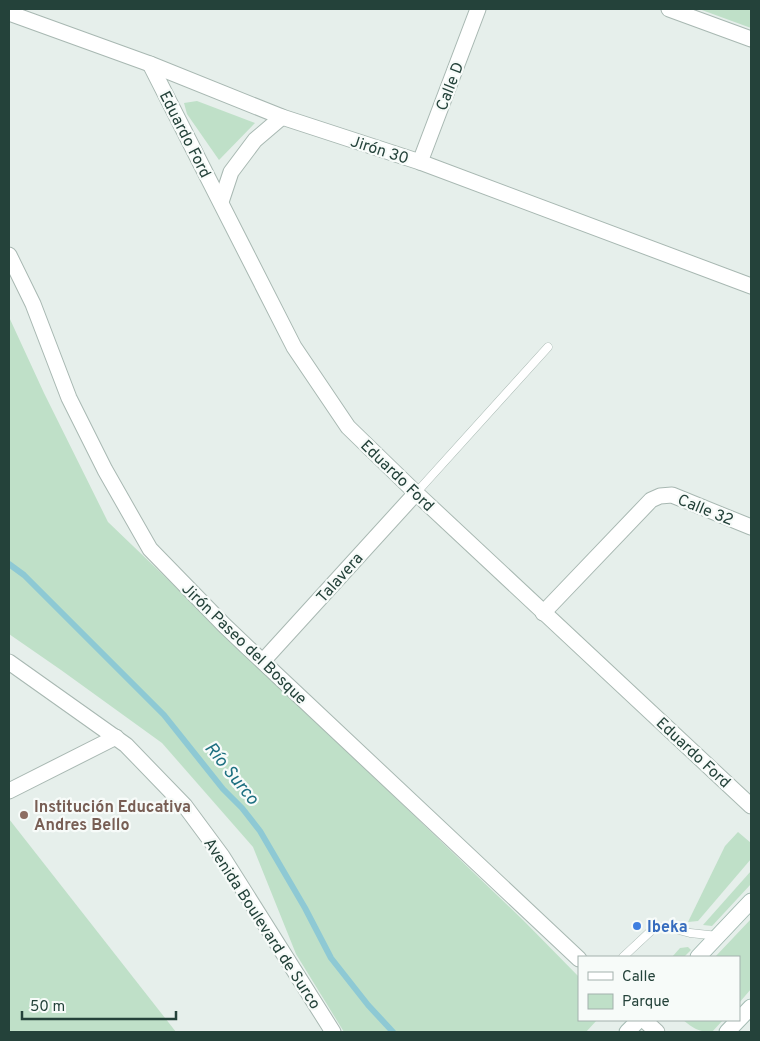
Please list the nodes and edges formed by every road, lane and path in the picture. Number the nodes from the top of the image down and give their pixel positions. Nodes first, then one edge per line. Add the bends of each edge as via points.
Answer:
1 (478, 9) edge
2 (669, 9) edge
3 (9, 13) edge
4 (751, 39) edge
5 (150, 64) junction
6 (282, 117) junction
7 (420, 162) junction
8 (220, 202) junction
9 (9, 255) edge
10 (751, 286) edge
11 (548, 347) dead end
12 (416, 493) junction
13 (751, 527) edge
14 (543, 613) junction
15 (263, 661) junction
16 (9, 662) edge
17 (116, 737) junction
18 (9, 791) edge
19 (751, 806) edge
20 (751, 901) edge
21 (718, 936) junction
22 (624, 956) edge
23 (699, 956) edge
24 (578, 958) edge
25 (751, 1006) edge
26 (740, 1018) edge
27 (638, 1021) edge
28 (645, 1021) edge
29 (737, 1021) edge
30 (333, 1032) edge
31 (627, 1032) edge
32 (657, 1032) edge
33 (727, 1032) edge

1 - 7 street, Calle D
2 - 4 street
3 - 5 street, Jirón 30
5 - 6 street, Jirón 30
5 - 8 street, Eduardo Ford
6 - 7 street, Jirón 30
6 - 8 street via 255,140 231,172
7 - 10 street, Jirón 30
8 - 12 street, Eduardo Ford via 294,347 348,427
9 - 15 street, Jirón Paseo del Bosque via 33,304 69,398 150,549
11 - 12 lane
12 - 14 street, Eduardo Ford
12 - 15 street, Talavera
13 - 14 street, Calle 32 via 672,495 660,496 651,500
14 - 19 street, Eduardo Ford
15 - 24 street, Jirón Paseo del Bosque
16 - 17 street, Avenida Boulevard de Surco
17 - 18 street
17 - 30 street, Avenida Boulevard de Surco via 185,806 222,856
20 - 21 street
21 - 22 lane via 660,926
21 - 23 street
25 - 26 street
27 - 31 street
28 - 32 street
29 - 33 street

